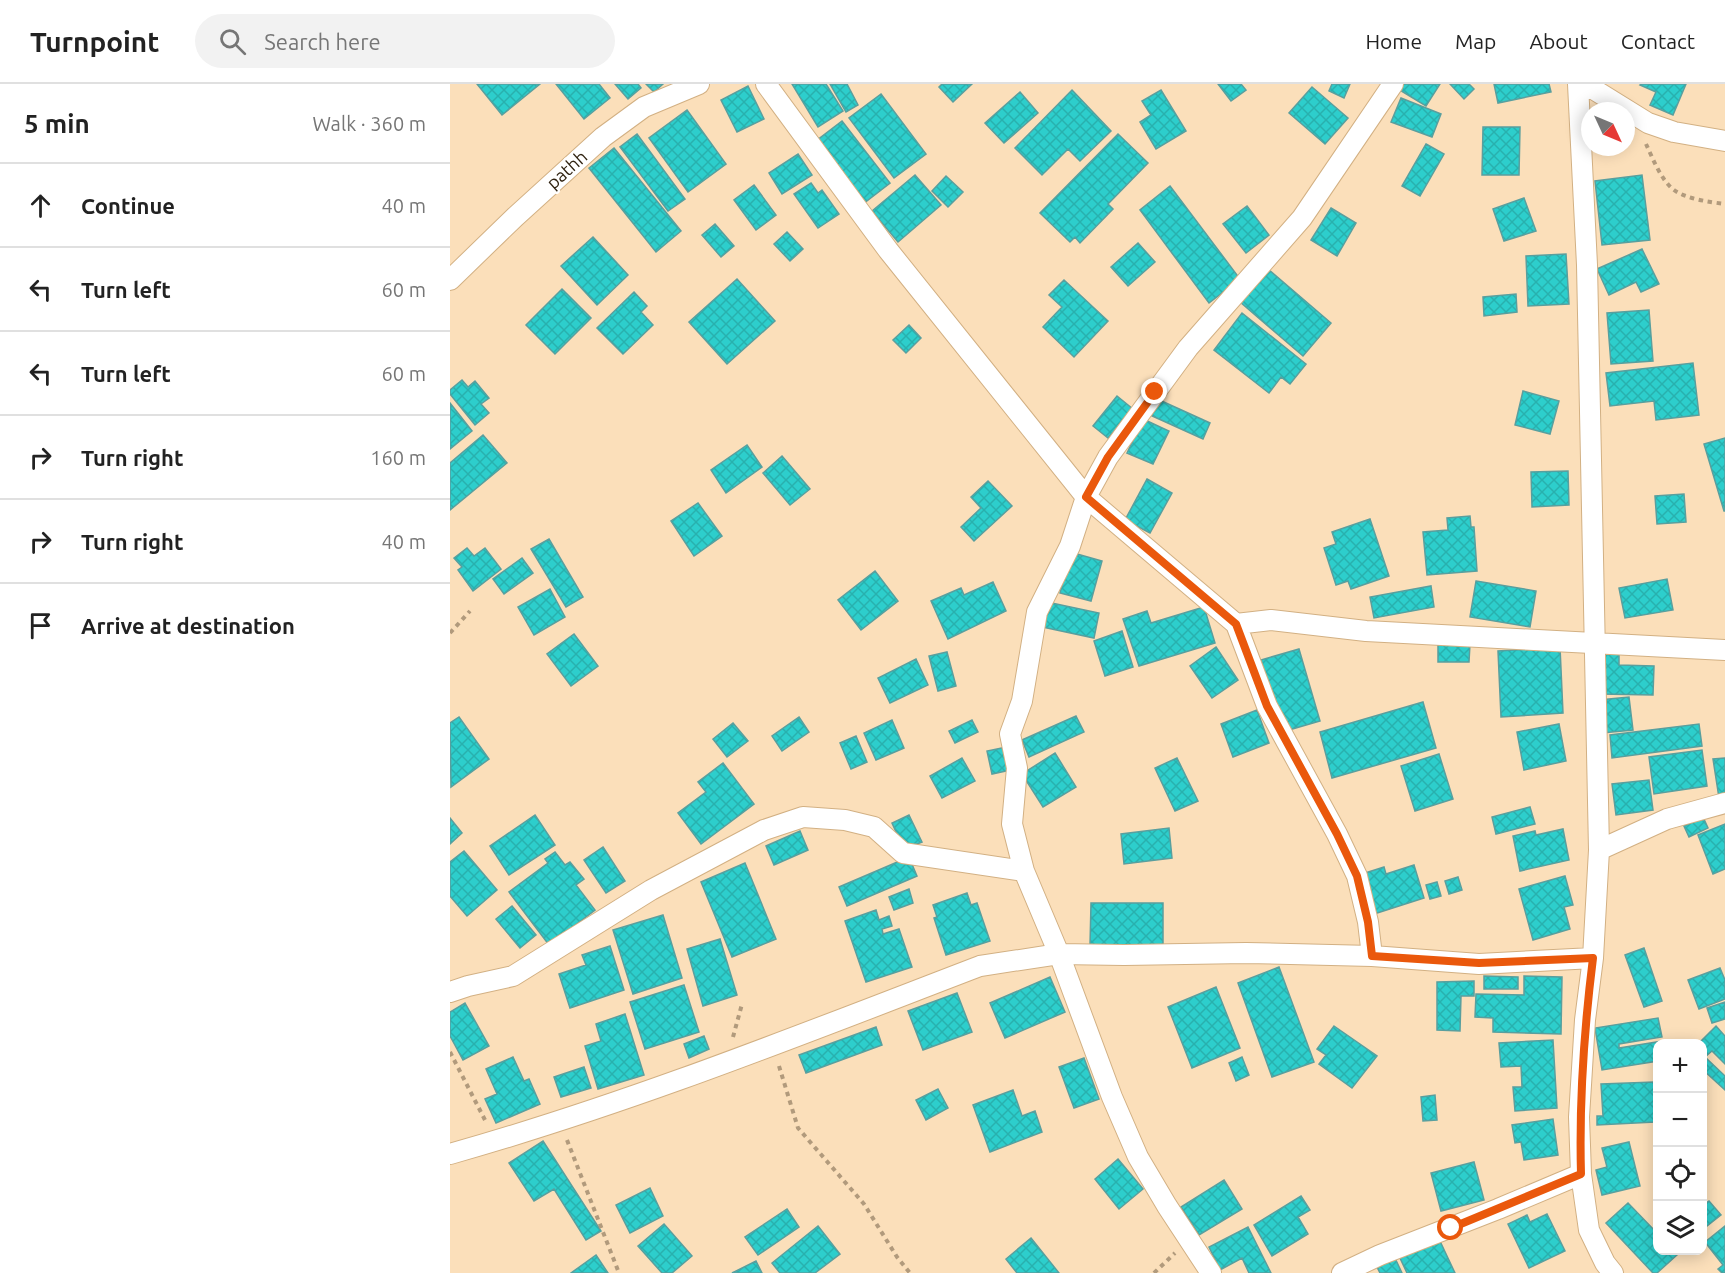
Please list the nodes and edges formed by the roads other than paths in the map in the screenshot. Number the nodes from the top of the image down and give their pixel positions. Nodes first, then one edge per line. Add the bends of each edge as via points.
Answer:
1 (699, 84) edge
2 (766, 84) edge
3 (1393, 84) edge
4 (1578, 84) edge
5 (1585, 84) edge
6 (1725, 141) edge
7 (450, 280) edge
8 (1086, 497) junction
9 (1236, 624) junction
10 (1596, 644) junction
11 (1725, 650) edge
12 (1725, 803) edge
13 (1599, 850) junction
14 (1024, 871) junction
15 (1059, 954) junction
16 (1372, 956) junction
17 (1593, 958) junction
18 (450, 992) edge
19 (450, 1154) edge
20 (1581, 1174) junction
21 (1211, 1273) edge
22 (1342, 1273) edge
23 (1613, 1273) edge

1 - 7 street, pathh via 644,106 603,137
2 - 8 street via 888,250
3 - 8 street via 1302,218 1188,348 1155,392 1108,457
4 - 10 street via 1587,265
5 - 6 street via 1648,123
8 - 9 street
8 - 14 street via 1070,546 1037,612 1022,701 1010,734 1017,768 1012,824
9 - 10 street via 1271,620 1347,629
9 - 16 street via 1267,706 1357,876
10 - 11 street
10 - 13 street
12 - 13 street via 1667,819
13 - 17 street
14 - 15 street
14 - 18 street via 903,853 874,827 803,817 764,830 651,890 513,976
15 - 16 street via 1246,952
15 - 19 street via 980,966 727,1064 559,1123
15 - 21 street via 1138,1157
16 - 17 street via 1479,963
17 - 20 street via 1579,1117
20 - 22 street
20 - 23 street via 1589,1230

